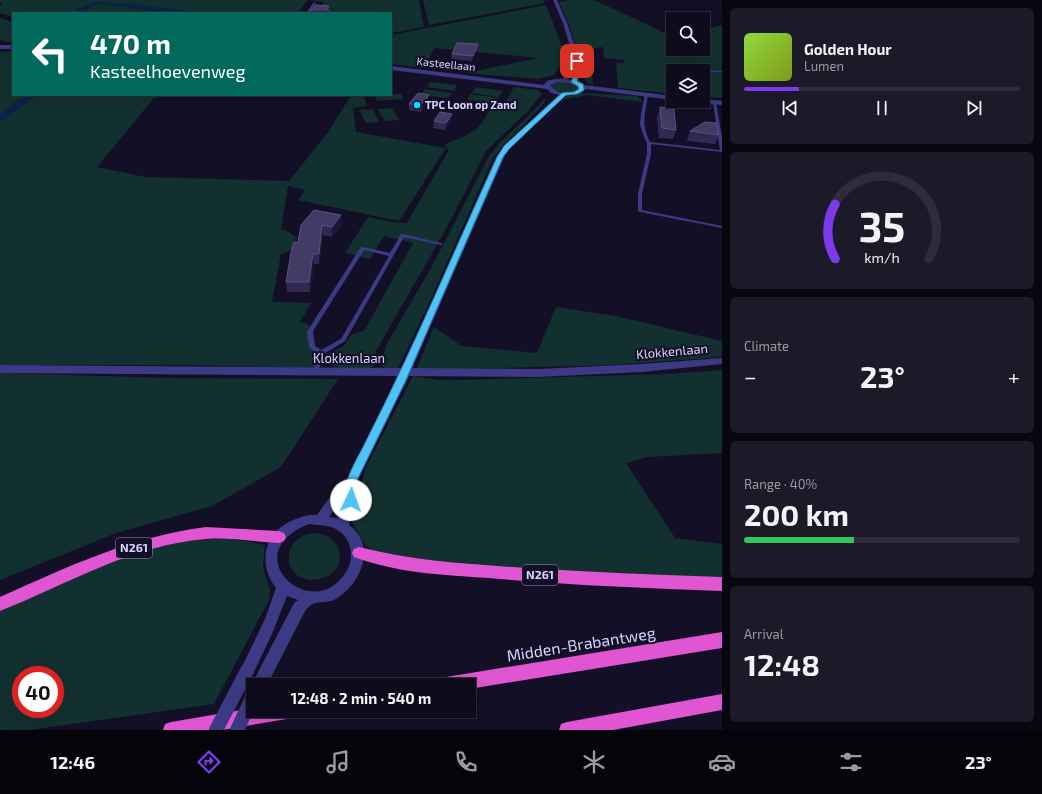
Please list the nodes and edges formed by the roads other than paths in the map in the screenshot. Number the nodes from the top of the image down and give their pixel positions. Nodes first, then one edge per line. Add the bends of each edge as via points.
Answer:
1 (555, 0) edge
2 (315, 3) dead end
3 (308, 12) edge
4 (0, 47) edge
5 (12, 47) edge
6 (575, 54) junction
7 (392, 68) edge
8 (710, 71) dead end
9 (722, 72) edge
10 (565, 80) junction
11 (574, 82) junction
12 (548, 85) junction
13 (582, 88) junction
14 (554, 92) junction
15 (564, 94) junction
16 (646, 95) junction
17 (666, 97) edge
18 (710, 102) edge
19 (715, 103) junction
20 (722, 103) edge
21 (542, 113) junction
22 (649, 143) junction
23 (722, 151) edge
24 (722, 227) edge
25 (441, 244) dead end
26 (392, 255) junction
27 (321, 352) junction
28 (722, 361) edge
29 (0, 369) edge
30 (314, 372) junction
31 (352, 480) junction
32 (321, 519) junction
33 (342, 526) junction
34 (279, 537) junction
35 (359, 553) junction
36 (722, 584) edge
37 (282, 587) junction
38 (309, 598) junction
39 (0, 604) edge
40 (722, 640) edge
41 (262, 678) edge
42 (476, 680) edge
43 (722, 702) edge
44 (246, 711) edge
45 (246, 718) edge
46 (171, 730) edge
47 (216, 730) edge
48 (237, 730) edge
49 (567, 730) edge

1 - 6 street
2 - 3 lane
4 - 5 street
6 - 10 street
6 - 11 street via 578,68
7 - 12 street, Kasteellaan
8 - 9 lane
10 - 11 street
10 - 12 street via 553,81
11 - 13 street
12 - 14 street
13 - 15 street via 575,93
13 - 16 street
14 - 15 street
14 - 21 street
15 - 21 street
16 - 17 street
16 - 22 lane via 642,124 643,134
18 - 19 street
19 - 20 street
19 - 23 lane
21 - 31 street, bridge via 506,147 500,157 401,382
22 - 23 lane
22 - 24 lane via 640,194 640,211
25 - 26 lane via 403,235
26 - 27 lane via 343,340
26 - 27 lane via 363,248 310,331 312,347
27 - 30 lane
28 - 30 street, Klokkenlaan via 538,373
29 - 30 street, Klokkenlaan
31 - 32 street
31 - 33 street via 351,500
32 - 33 street
32 - 34 street via 309,519 298,523 287,528
33 - 35 street via 351,533
34 - 37 street via 272,549 271,562 274,576
34 - 39 highway, N261 via 227,533 182,536 137,547
35 - 36 highway, N261 via 425,567 607,581
35 - 38 street via 354,576 346,585 335,593
37 - 38 street via 295,595
37 - 47 street, bridge via 260,645
38 - 41 street via 299,608
40 - 42 highway, Midden-Brabantweg
43 - 49 highway
44 - 48 street, bridge
45 - 46 highway

